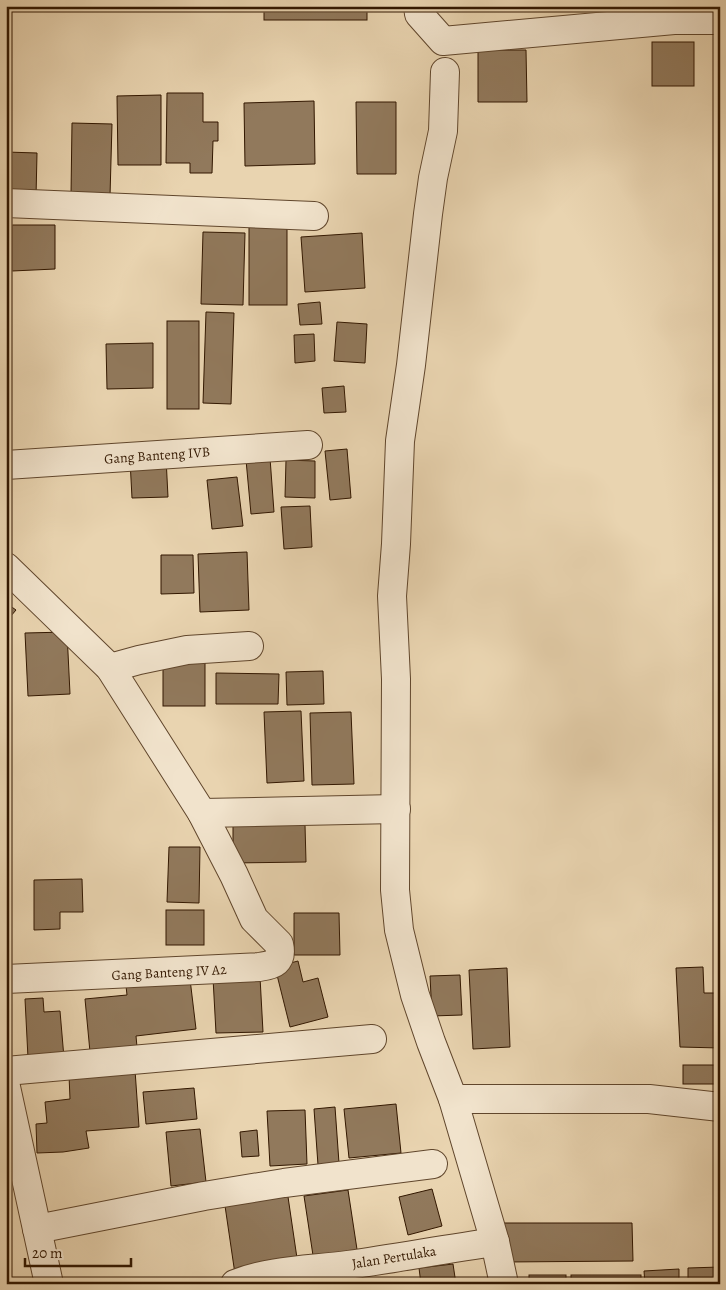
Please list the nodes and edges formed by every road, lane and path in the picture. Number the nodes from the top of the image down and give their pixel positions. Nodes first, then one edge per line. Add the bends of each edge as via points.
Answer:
1 (418, 6) edge
2 (720, 20) edge
3 (445, 72) dead end
4 (6, 203) edge
5 (314, 216) dead end
6 (308, 445) dead end
7 (6, 465) edge
8 (6, 567) edge
9 (249, 646) dead end
10 (110, 668) junction
11 (396, 809) junction
12 (202, 813) junction
13 (6, 979) edge
14 (372, 1039) dead end
15 (6, 1071) edge
16 (6, 1087) edge
17 (453, 1100) junction
18 (720, 1107) edge
19 (434, 1164) dead end
20 (38, 1229) junction
21 (495, 1242) junction
22 (49, 1284) edge
23 (235, 1284) edge
24 (504, 1284) edge

1 - 2 street via 419,14 444,41 674,20
3 - 11 street via 443,131 430,205 400,441 392,596
4 - 5 street
6 - 7 street, Gang Banteng IVB
8 - 10 street
9 - 10 street via 187,650
10 - 12 street
11 - 12 street
11 - 17 street via 395,890 399,930 415,995
12 - 13 street, Gang Banteng IV A2 via 254,919 279,944 280,954 275,963 229,969
14 - 15 street
16 - 20 street
17 - 18 street via 649,1100
17 - 21 street
19 - 20 street via 204,1196
20 - 22 street
21 - 23 street, Jalan Pertulaka via 271,1274
21 - 24 street

